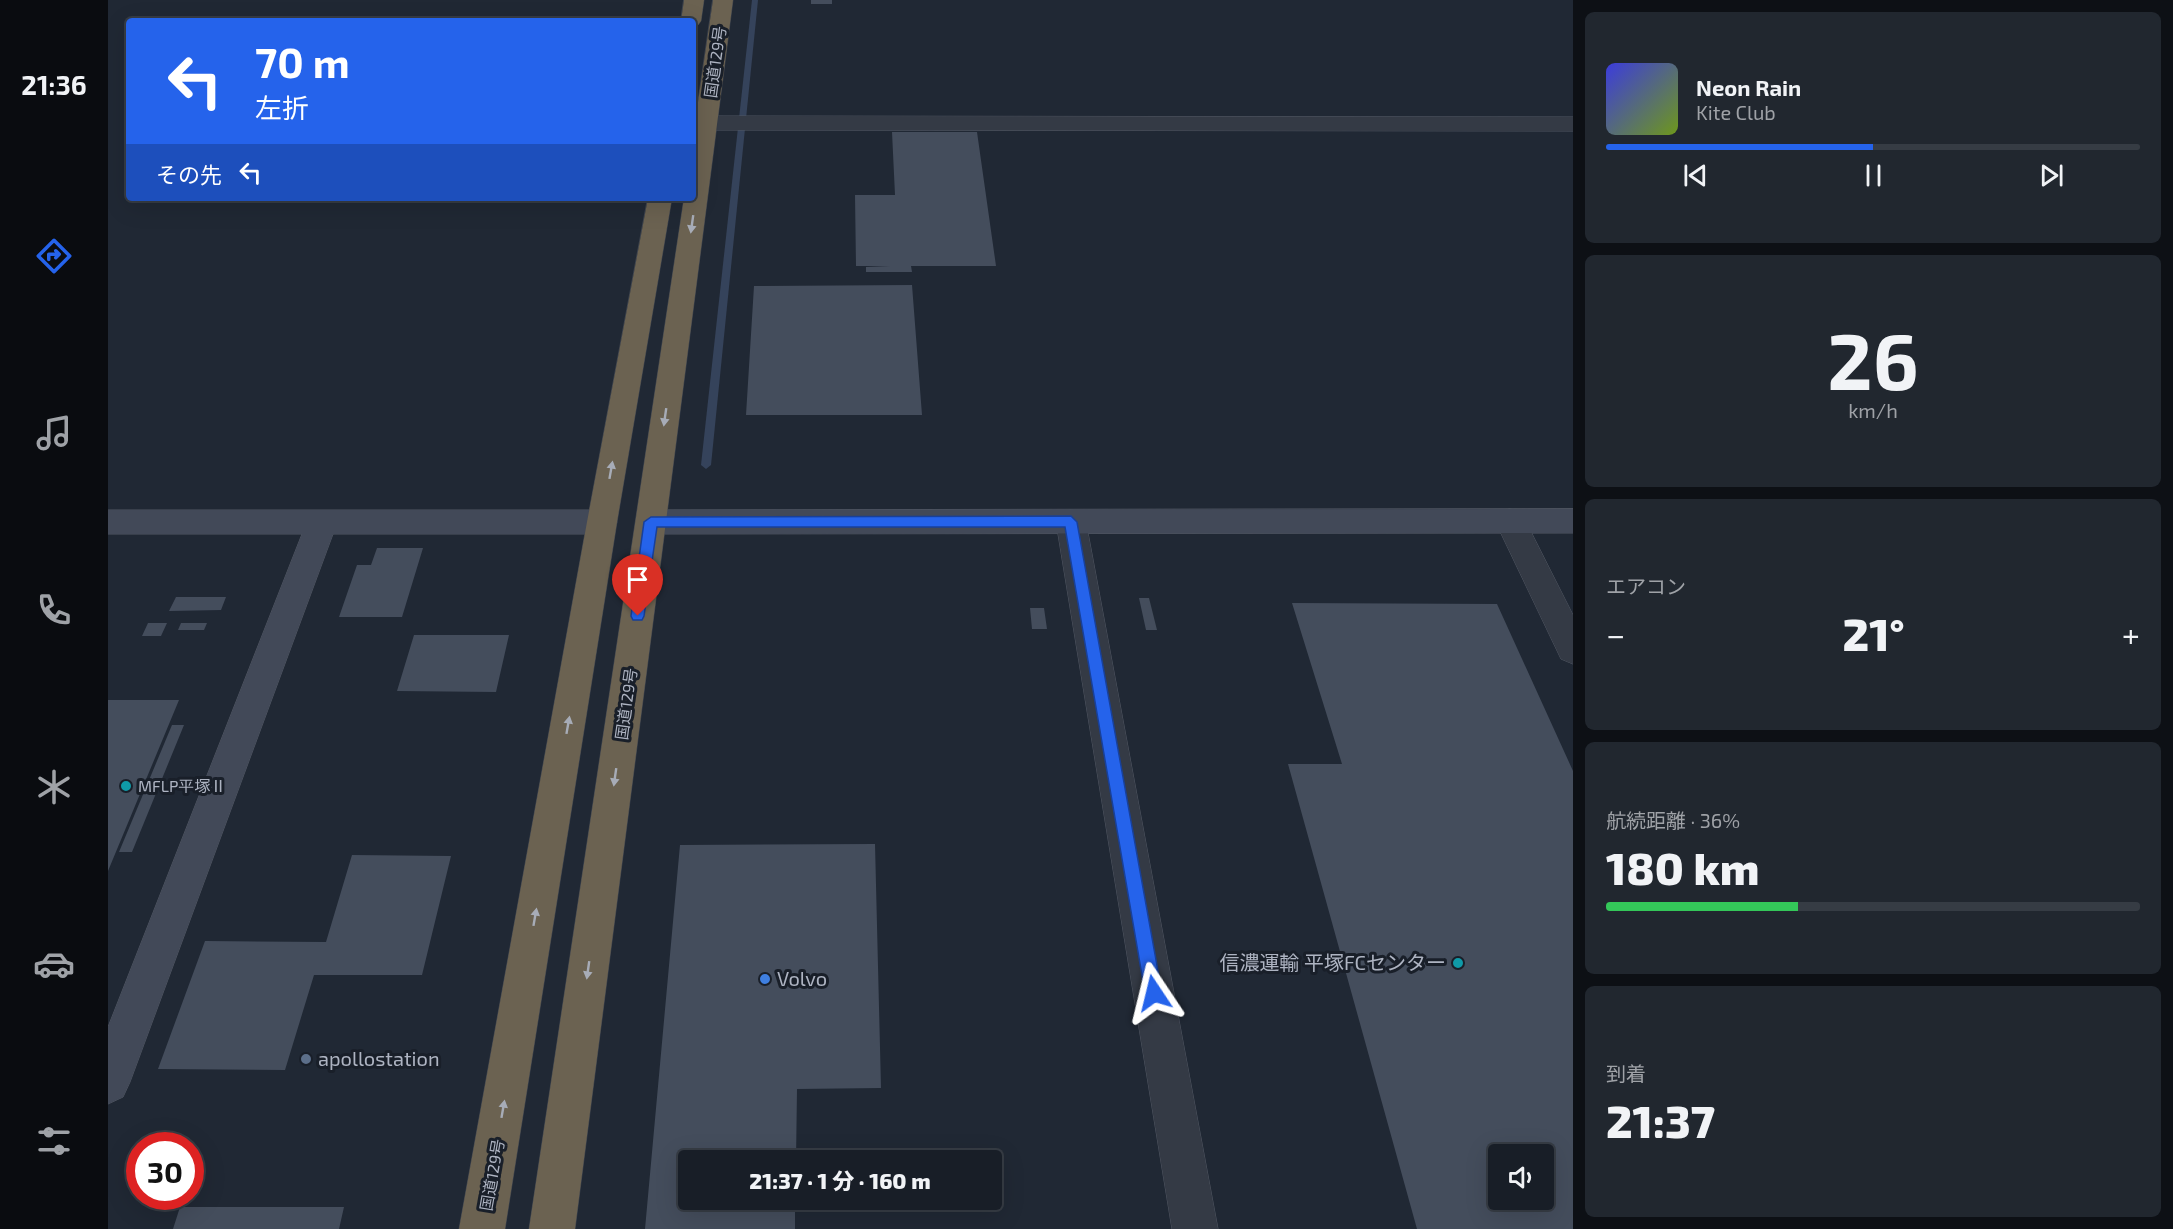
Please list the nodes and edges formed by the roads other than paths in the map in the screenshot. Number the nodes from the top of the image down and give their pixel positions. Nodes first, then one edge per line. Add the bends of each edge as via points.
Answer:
1 (694, 0) edge
2 (723, 0) edge
3 (691, 18) edge
4 (731, 123) junction
5 (1573, 124) edge
6 (659, 201) edge
7 (1510, 521) junction
8 (1573, 521) edge
9 (108, 522) edge
10 (322, 522) junction
11 (602, 522) junction
12 (651, 522) junction
13 (1071, 522) junction
14 (1573, 649) edge
15 (108, 1082) edge
16 (482, 1229) edge
17 (552, 1229) edge
18 (1195, 1229) edge

1 - 3 highway, 国道129号
2 - 4 highway, 国道129号
4 - 5 street
4 -> 12 highway, 国道129号
11 -> 6 highway, 国道129号
7 - 8 street
7 - 13 street
7 - 14 street
9 - 10 street
10 - 11 street
10 - 15 street
16 -> 11 highway, 国道129号
12 - 13 street
12 -> 17 highway, 国道129号
13 - 18 street

